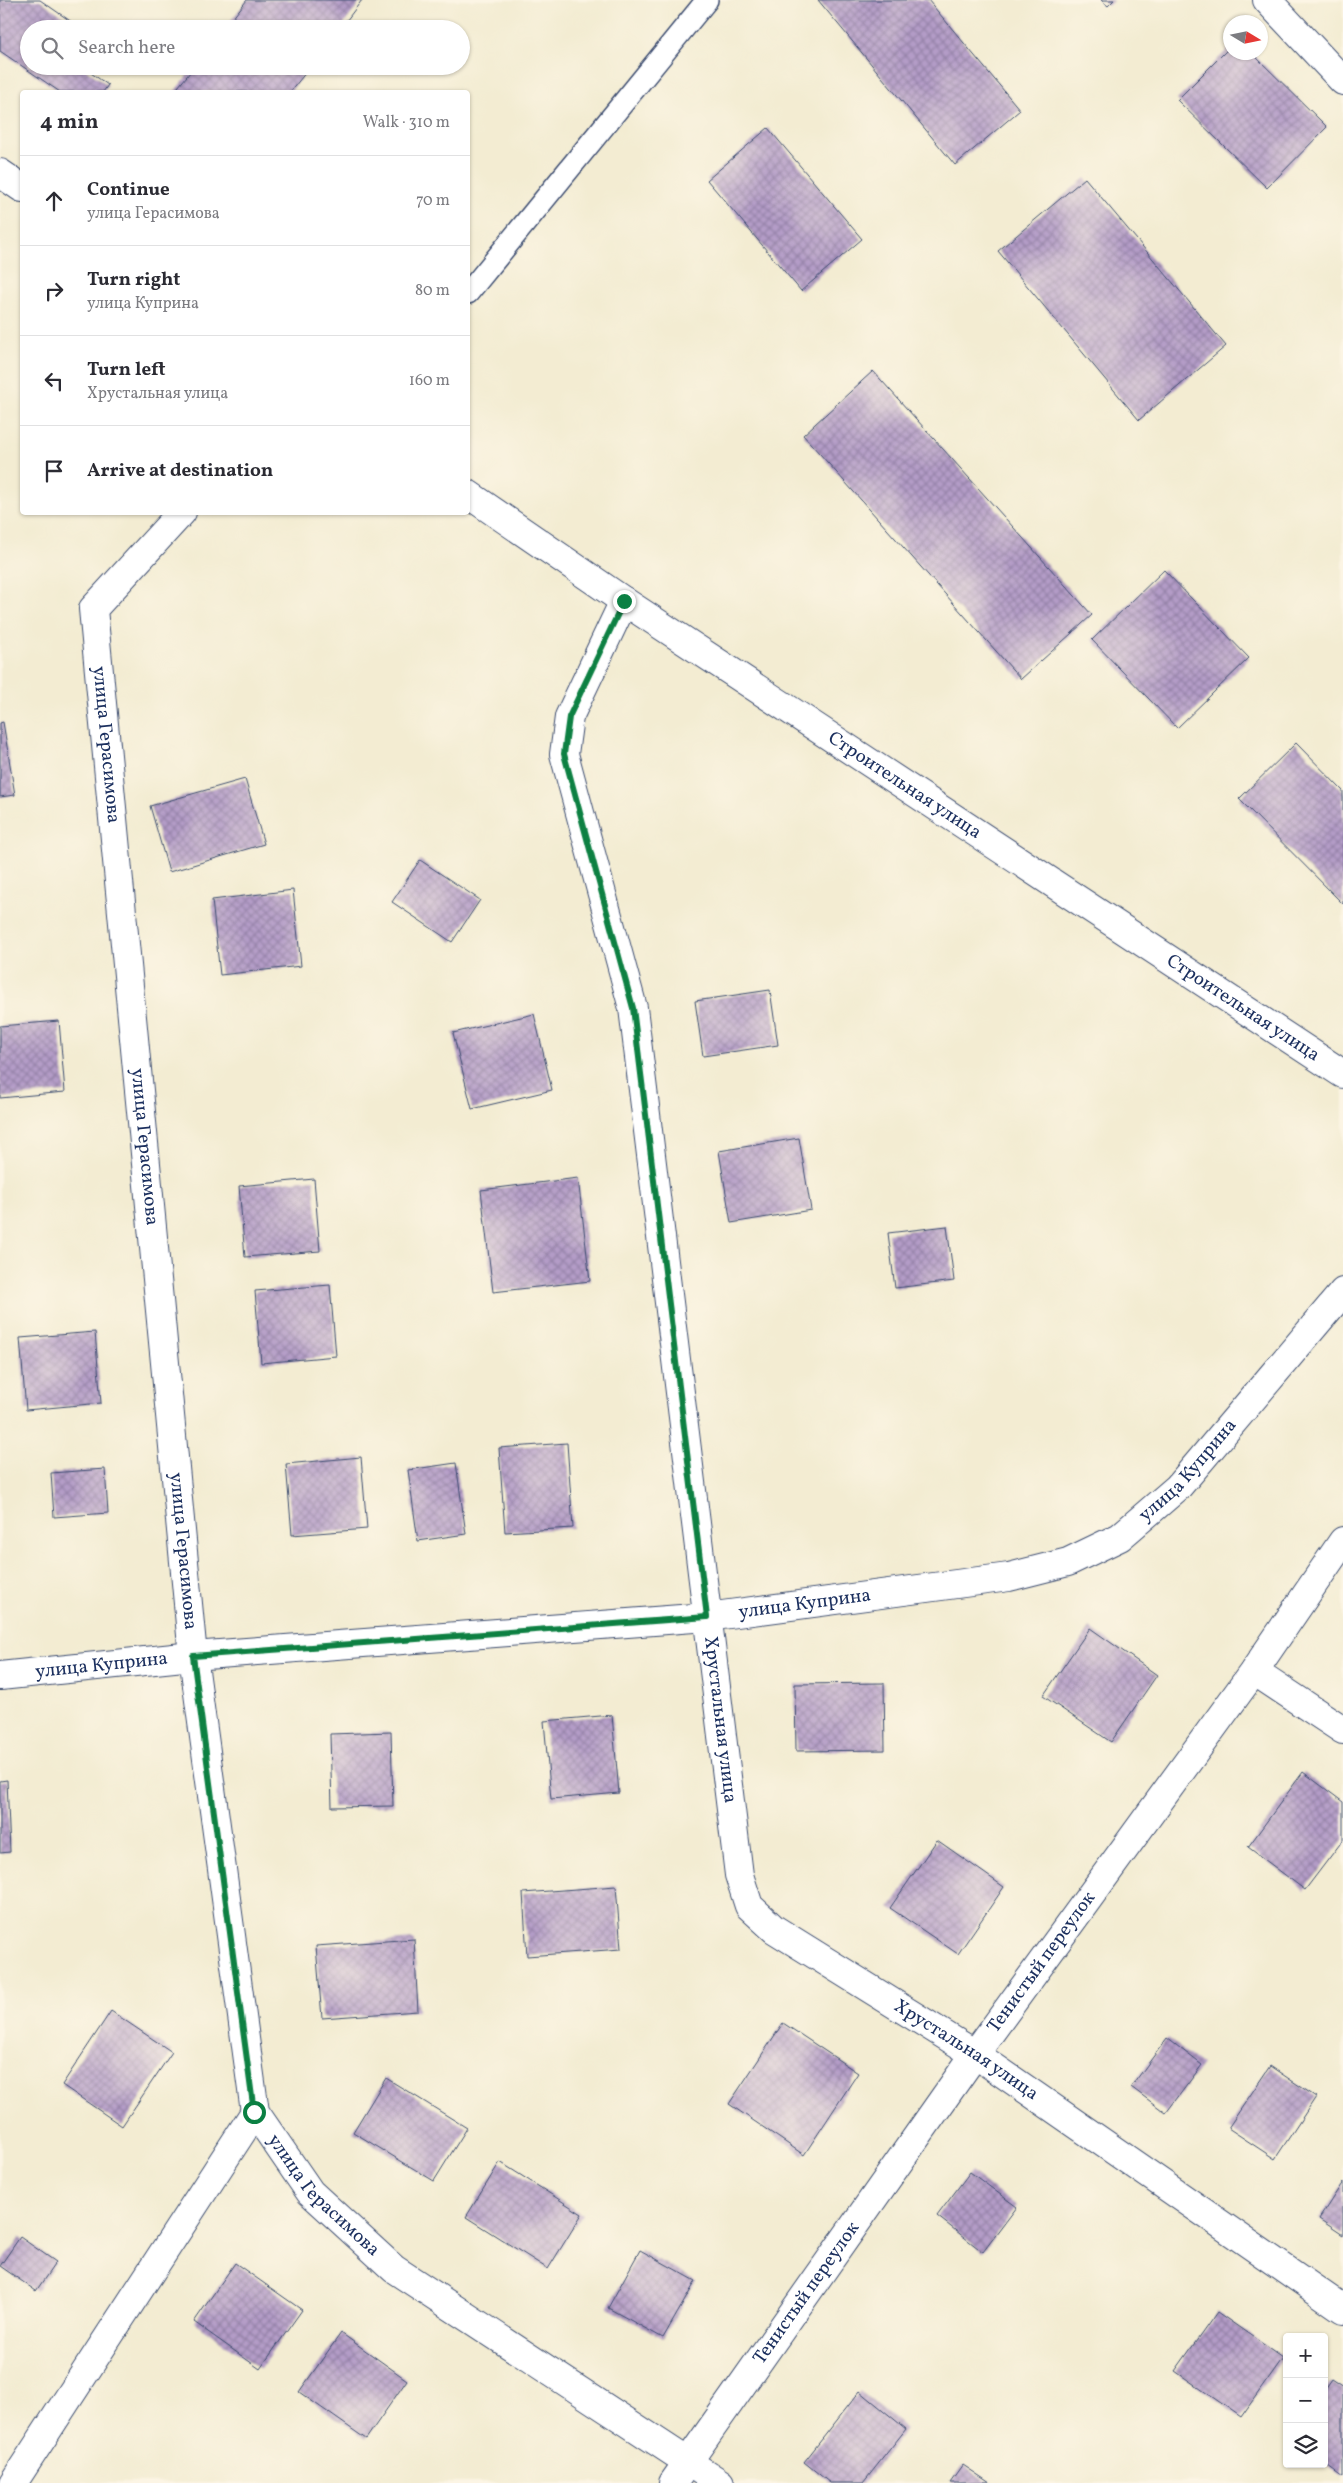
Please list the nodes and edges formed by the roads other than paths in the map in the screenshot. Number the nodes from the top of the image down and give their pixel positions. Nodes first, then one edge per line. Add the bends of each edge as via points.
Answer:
1 (708, 0) edge
2 (1267, 0) edge
3 (1343, 81) edge
4 (0, 173) edge
5 (20, 187) edge
6 (470, 291) edge
7 (470, 495) edge
8 (179, 515) edge
9 (624, 601) junction
10 (1343, 1074) edge
11 (1343, 1292) edge
12 (1343, 1541) edge
13 (707, 1617) junction
14 (193, 1656) junction
15 (1254, 1671) junction
16 (0, 1676) edge
17 (1343, 1730) edge
18 (975, 2054) junction
19 (254, 2112) junction
20 (1343, 2309) edge
21 (681, 2473) edge
22 (13, 2483) edge
23 (720, 2483) edge

1 - 6 lane
2 - 3 street
4 - 5 street
7 - 9 street, Строительная улица
8 - 14 street, улица Герасимова via 93,609
9 - 10 street, Строительная улица
9 - 13 street, Хрустальная улица via 569,717 564,754 633,1008
11 - 13 street, улица Куприна via 1178,1487 1120,1537 1068,1562 1009,1577
12 - 15 street, Тенистый переулок
13 - 14 street, улица Куприна
13 - 18 street, Хрустальная улица via 739,1875 749,1906 774,1929
14 - 16 street, улица Куприна
14 - 19 street, улица Герасимова
15 - 17 street
15 - 18 street, Тенистый переулок
18 - 20 street, Хрустальная улица
18 - 21 street, Тенистый переулок
19 - 21 street, улица Герасимова via 310,2192 394,2269
19 - 22 street
21 - 23 street, улица Герасимова

